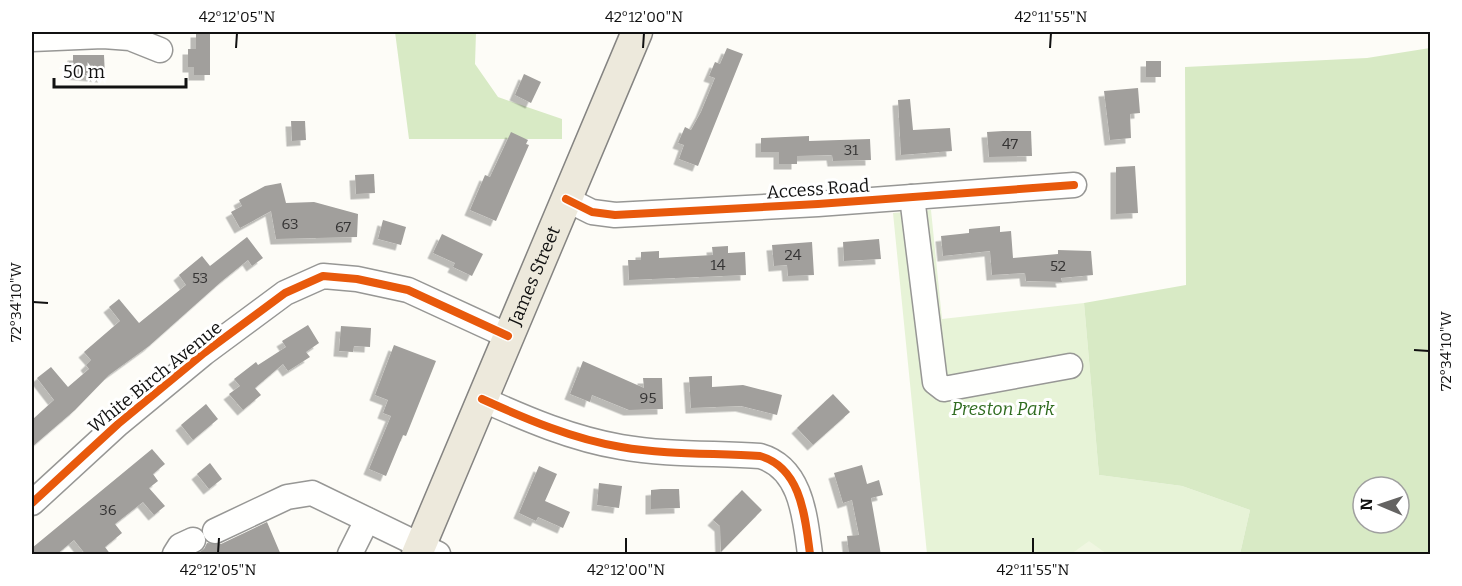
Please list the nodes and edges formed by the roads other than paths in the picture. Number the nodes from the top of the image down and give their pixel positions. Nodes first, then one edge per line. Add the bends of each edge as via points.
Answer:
1 (637, 32) edge
2 (32, 39) edge
3 (160, 50) dead end
4 (1074, 185) dead end
5 (912, 197) junction
6 (566, 200) junction
7 (508, 336) junction
8 (1070, 366) dead end
9 (482, 399) junction
10 (32, 503) edge
11 (367, 520) junction
12 (194, 542) edge
13 (425, 552) edge
14 (350, 555) edge
15 (810, 555) edge

1 - 6 main road, James Street
2 - 3 street via 130,38
4 - 5 street, Access Road
5 - 6 street, Access Road via 615,215 592,212
5 - 8 street via 935,382 945,389
6 - 7 main road, James Street
7 - 9 main road, James Street
7 - 10 street, White Birch Avenue via 408,290 323,276 285,293 204,353 118,424
9 - 13 main road, James Street
9 - 15 street via 546,426 602,443 639,450 771,459 788,475 798,493
11 - 12 street via 312,493 287,497
11 - 13 street
11 - 14 street

